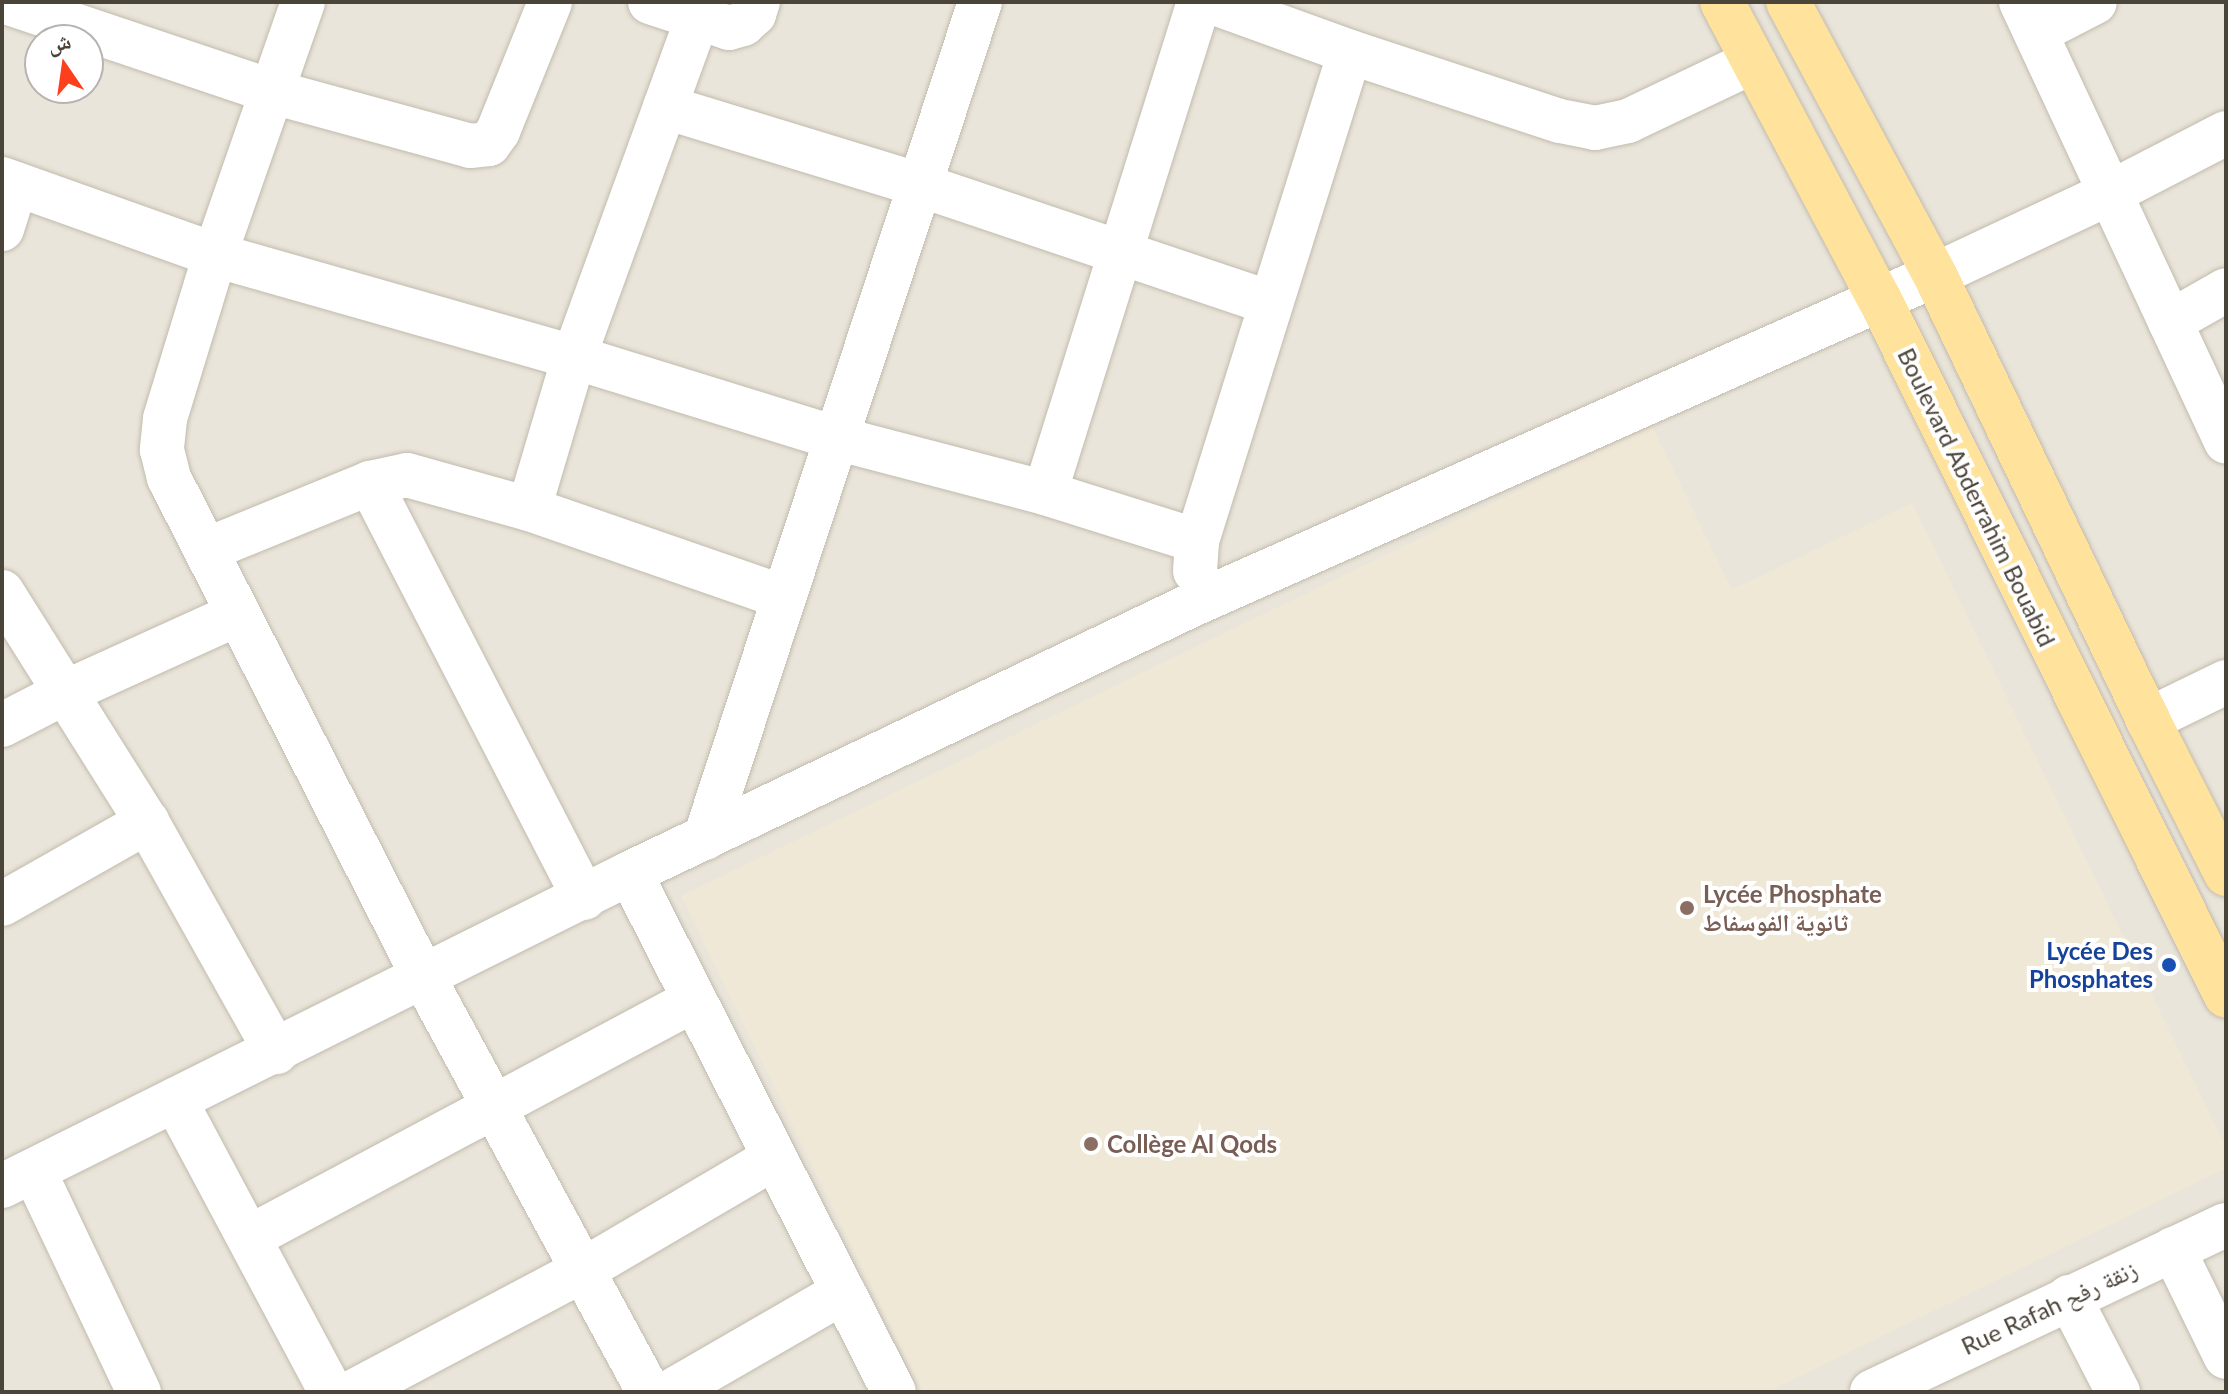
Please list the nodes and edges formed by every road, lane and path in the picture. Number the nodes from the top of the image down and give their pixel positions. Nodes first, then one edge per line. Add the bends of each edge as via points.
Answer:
1 (6, 2) edge
2 (303, 2) edge
3 (550, 2) edge
4 (650, 2) edge
5 (758, 2) edge
6 (980, 2) edge
7 (1199, 2) edge
8 (1212, 2) edge
9 (1722, 2) edge
10 (1788, 2) edge
11 (2095, 2) edge
12 (2029, 17) edge
13 (697, 19) junction
14 (1350, 52) junction
15 (1752, 62) junction
16 (273, 92) junction
17 (665, 107) junction
18 (2226, 133) edge
19 (9, 182) edge
20 (920, 185) junction
21 (2108, 194) junction
22 (2, 229) edge
23 (215, 255) junction
24 (1121, 255) junction
25 (1935, 275) junction
26 (2226, 290) edge
27 (1879, 298) junction
28 (1271, 303) junction
29 (2170, 322) junction
30 (574, 357) junction
31 (836, 438) junction
32 (2226, 441) edge
33 (370, 483) junction
34 (1045, 493) junction
35 (529, 509) junction
36 (1197, 541) junction
37 (206, 550) junction
38 (2, 592) edge
39 (783, 597) junction
40 (1194, 604) junction
41 (238, 614) junction
42 (2226, 682) edge
43 (68, 691) junction
44 (2148, 720) junction
45 (2, 725) edge
46 (147, 822) junction
47 (705, 838) junction
48 (630, 873) junction
49 (2226, 874) edge
50 (584, 898) junction
51 (2, 904) edge
52 (424, 978) junction
53 (2226, 996) edge
54 (694, 1000) junction
55 (276, 1052) junction
56 (175, 1100) junction
57 (493, 1109) junction
58 (774, 1158) junction
59 (18, 1179) edge
60 (2226, 1225) edge
61 (250, 1237) junction
62 (2173, 1249) junction
63 (583, 1270) junction
64 (843, 1292) junction
65 (2069, 1297) junction
66 (2226, 1357) edge
67 (139, 1392) edge
68 (331, 1392) edge
69 (353, 1392) edge
70 (649, 1392) edge
71 (670, 1392) edge
72 (894, 1392) edge
73 (1872, 1392) edge
74 (2118, 1392) edge

1 - 16 street
2 - 16 street
3 - 16 street via 489,144 470,146
4 - 13 street
5 - 13 street via 743,24 729,28
6 - 20 street
7 - 24 street
8 - 14 street
9 - 15 main road, Boulevard Abderrahim Bouabid
10 - 25 main road
11 - 12 street
12 - 21 street
13 - 17 street
14 - 15 street via 1595,128 1628,121
14 - 28 street
15 - 27 main road, Boulevard Abderrahim Bouabid
16 - 23 street
17 - 20 street
17 - 30 street
18 - 21 street
19 - 22 street
19 - 23 street
20 - 24 street
20 - 31 street
21 - 25 street
21 - 29 street
23 - 30 street
23 - 37 street via 165,419 162,450 169,478
24 - 28 street
24 - 34 street
25 - 27 street
25 - 44 main road
26 - 29 street
27 - 40 street
27 - 53 main road, Boulevard Abderrahim Bouabid
28 - 36 street
29 - 32 street
30 - 31 street
30 - 35 street
31 - 34 street
31 - 39 street
33 - 35 street via 407,475
33 - 37 street
33 - 50 street
34 - 36 street
35 - 39 street
36 - 40 street
37 - 41 street
38 - 43 street
39 - 47 street
40 - 47 street
41 - 43 street
41 - 52 street
42 - 44 street
43 - 45 street
43 - 46 street
44 - 49 main road
46 - 51 street
46 - 55 street
47 - 48 street
48 - 50 street
48 - 54 street
50 - 52 street
52 - 55 street
52 - 57 street
54 - 57 street
54 - 58 street
55 - 56 street
56 - 59 street
56 - 61 street
57 - 61 street
57 - 63 street
58 - 63 street
58 - 64 street
59 - 67 street
60 - 62 street, Rue Rafah زنقة رفح
61 - 68 street
62 - 65 street, Rue Rafah زنقة رفح
62 - 66 street
63 - 69 street
63 - 70 street
64 - 71 street
64 - 72 street
65 - 73 street, Rue Rafah زنقة رفح
65 - 74 street

